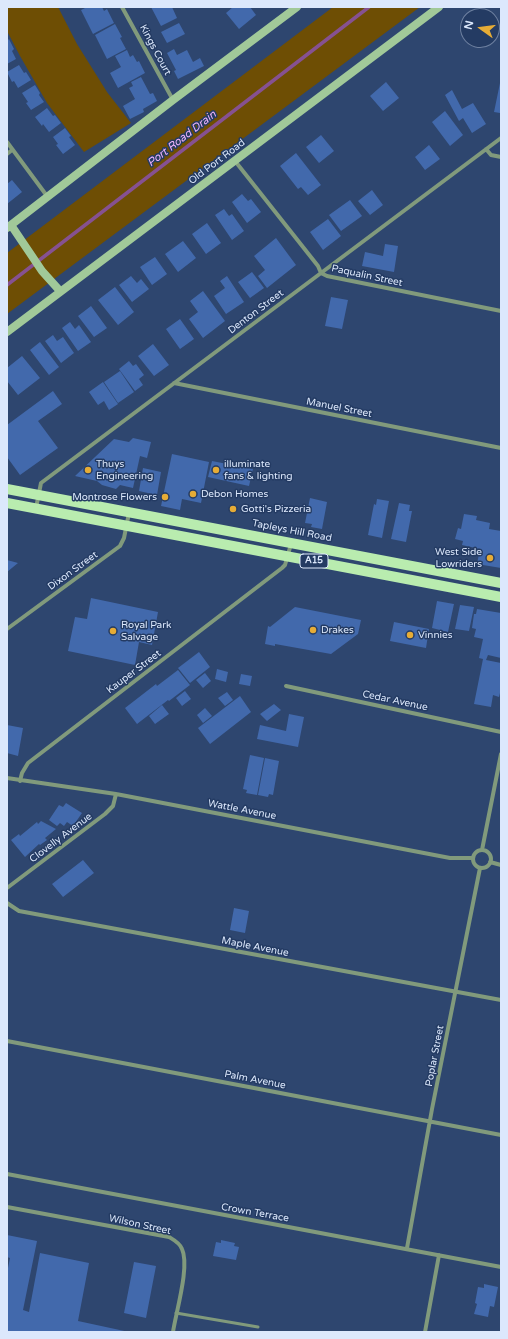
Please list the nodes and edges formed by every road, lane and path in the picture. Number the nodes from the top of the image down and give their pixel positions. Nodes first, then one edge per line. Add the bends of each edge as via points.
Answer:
1 (122, 7) edge
2 (297, 7) edge
3 (439, 7) edge
4 (173, 100) junction
5 (501, 138) edge
6 (7, 142) edge
7 (486, 149) junction
8 (12, 150) junction
9 (7, 154) edge
10 (501, 157) edge
11 (235, 161) junction
12 (48, 197) junction
13 (9, 227) edge
14 (321, 273) junction
15 (60, 291) junction
16 (501, 311) edge
17 (7, 332) edge
18 (174, 383) junction
19 (501, 448) edge
20 (7, 489) edge
21 (38, 495) junction
22 (7, 502) edge
23 (36, 508) junction
24 (130, 513) junction
25 (127, 525) junction
26 (291, 543) junction
27 (288, 557) junction
28 (501, 583) edge
29 (501, 597) edge
30 (7, 629) edge
31 (286, 686) dead end
32 (501, 732) edge
33 (501, 754) edge
34 (7, 778) edge
35 (20, 781) junction
36 (116, 794) junction
37 (482, 850) junction
38 (473, 858) junction
39 (490, 862) junction
40 (501, 865) edge
41 (480, 868) junction
42 (7, 888) edge
43 (7, 903) edge
44 (455, 992) junction
45 (501, 1000) edge
46 (7, 1041) edge
47 (430, 1122) junction
48 (501, 1136) edge
49 (7, 1174) edge
50 (7, 1207) edge
51 (407, 1248) junction
52 (439, 1255) junction
53 (501, 1267) edge
54 (176, 1313) junction
55 (258, 1328) dead end
56 (172, 1332) edge
57 (425, 1332) edge

1 - 4 street, Kings Court
2 - 4 main road
3 - 11 main road, Old Port Road
4 - 12 main road
5 - 7 street, Denton Street
6 - 8 street
7 - 10 street via 491,155
7 - 14 street, Denton Street
8 - 9 street
8 - 12 street
11 - 14 street, Paqualin Street
11 - 15 main road, Old Port Road
12 - 13 main road
13 - 15 main road
14 - 16 street, Paqualin Street
14 - 18 street, Denton Street
15 - 17 main road, Old Port Road
18 - 19 street, Manuel Street
18 - 21 street, Denton Street via 41,482
20 - 21 main road, Tapleys Hill Road / A15
21 - 23 street, Denton Street
21 - 24 main road, Tapleys Hill Road / A15
22 - 23 main road, A15
23 - 25 main road, A15
24 - 25 street, Dixon Street
24 - 26 main road, Tapleys Hill Road / A15
25 - 27 main road, A15
25 - 30 street, Dixon Street via 120,546
26 - 27 street, Kauper Street
26 - 28 main road, Tapleys Hill Road / A15
27 - 29 main road, A15
27 - 35 street, Kauper Street via 282,568 28,763
31 - 32 street, Cedar Avenue
33 - 37 street
34 - 35 street, Wattle Avenue
35 - 36 street, Wattle Avenue
36 - 38 street, Wattle Avenue via 450,858
36 - 42 street, Clovelly Avenue via 113,806 105,814
37 - 38 street via 477,851
37 - 39 street via 489,854
38 - 41 street via 474,864
39 - 40 street
39 - 41 street via 485,868
41 - 44 street, Poplar Street
43 - 44 street, Maple Avenue via 19,911
44 - 45 street, Maple Avenue
44 - 47 street, Poplar Street
46 - 47 street, Palm Avenue
47 - 48 street, Palm Avenue
47 - 51 street, Poplar Street
49 - 51 street, Crown Terrace
50 - 54 street, Wilson Street via 168,1237 176,1241 185,1257
51 - 52 street, Crown Terrace
52 - 53 street, Crown Terrace
52 - 57 street
54 - 55 lane
54 - 56 street, Wilson Street

